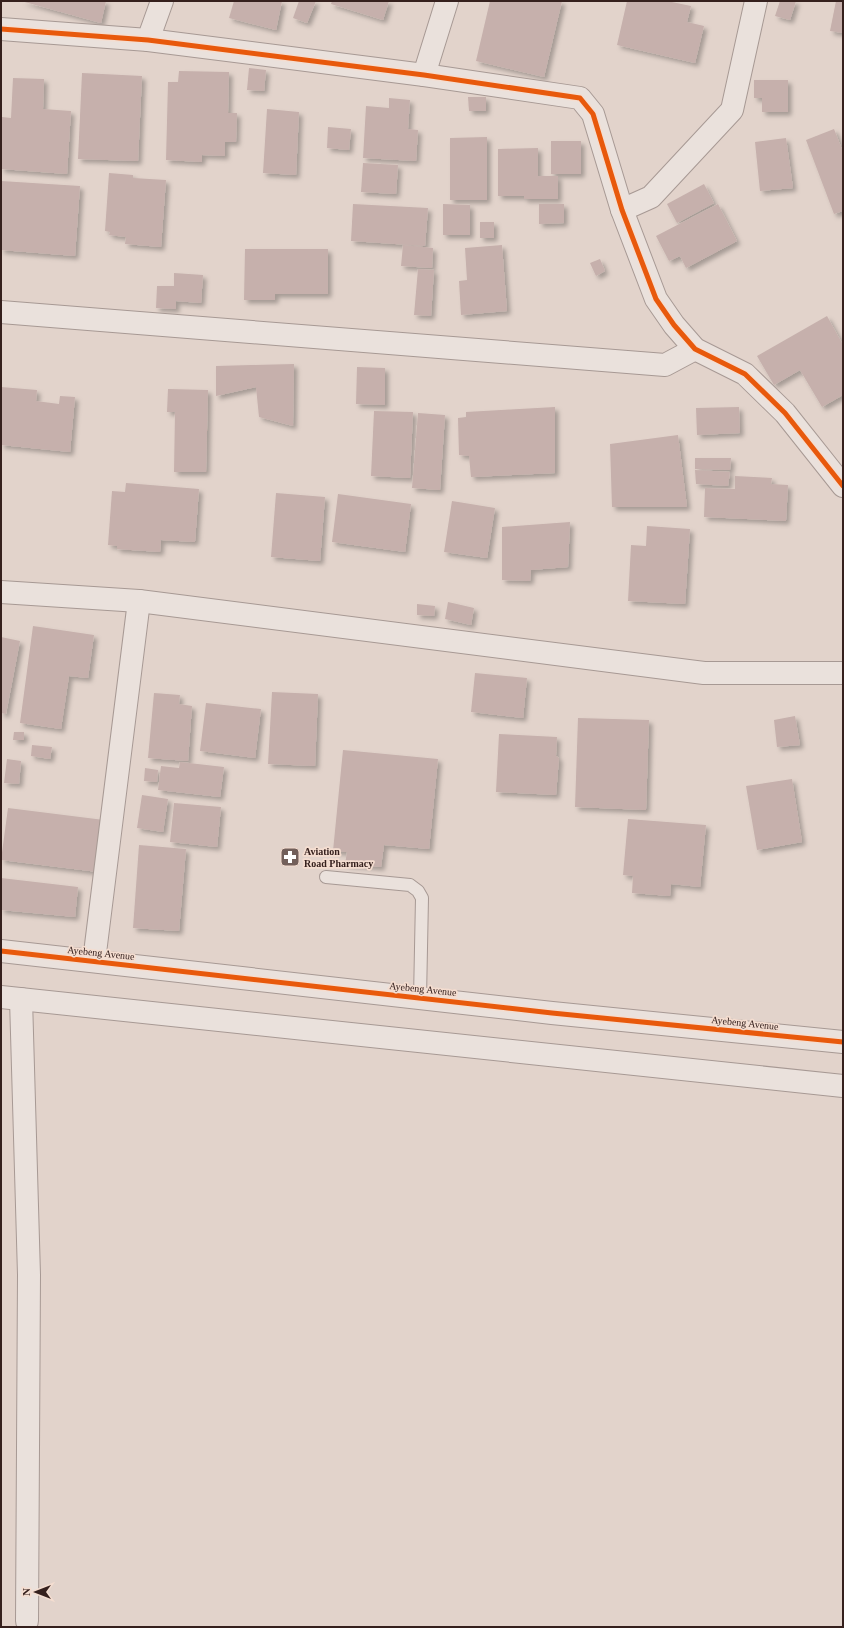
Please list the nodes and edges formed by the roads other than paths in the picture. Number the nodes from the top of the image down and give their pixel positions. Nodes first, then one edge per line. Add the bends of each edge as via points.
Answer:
1 (162, 1) edge
2 (447, 1) edge
3 (756, 1) edge
4 (1, 29) edge
5 (148, 40) junction
6 (424, 75) junction
7 (622, 210) junction
8 (1, 312) edge
9 (695, 349) junction
10 (843, 486) edge
11 (1, 592) edge
12 (139, 601) junction
13 (843, 673) edge
14 (326, 877) dead end
15 (1, 951) edge
16 (94, 961) junction
17 (11, 998) edge
18 (420, 998) junction
19 (843, 1042) edge
20 (843, 1086) edge
21 (27, 1621) dead end

1 - 5 street
2 - 6 street
3 - 7 street via 732,110 650,196
4 - 5 street
5 - 6 street
6 - 7 street via 580,98 592,114
7 - 9 street via 656,299
8 - 9 street via 666,365
9 - 10 street via 745,374 785,413
11 - 12 street
12 - 13 street via 704,673
12 - 16 street
14 - 18 lane via 410,885 418,892 422,898
15 - 16 street, Ayebeng Avenue
16 - 18 street, Ayebeng Avenue
17 - 20 street
17 - 21 street via 29,1275
18 - 19 street, Ayebeng Avenue

